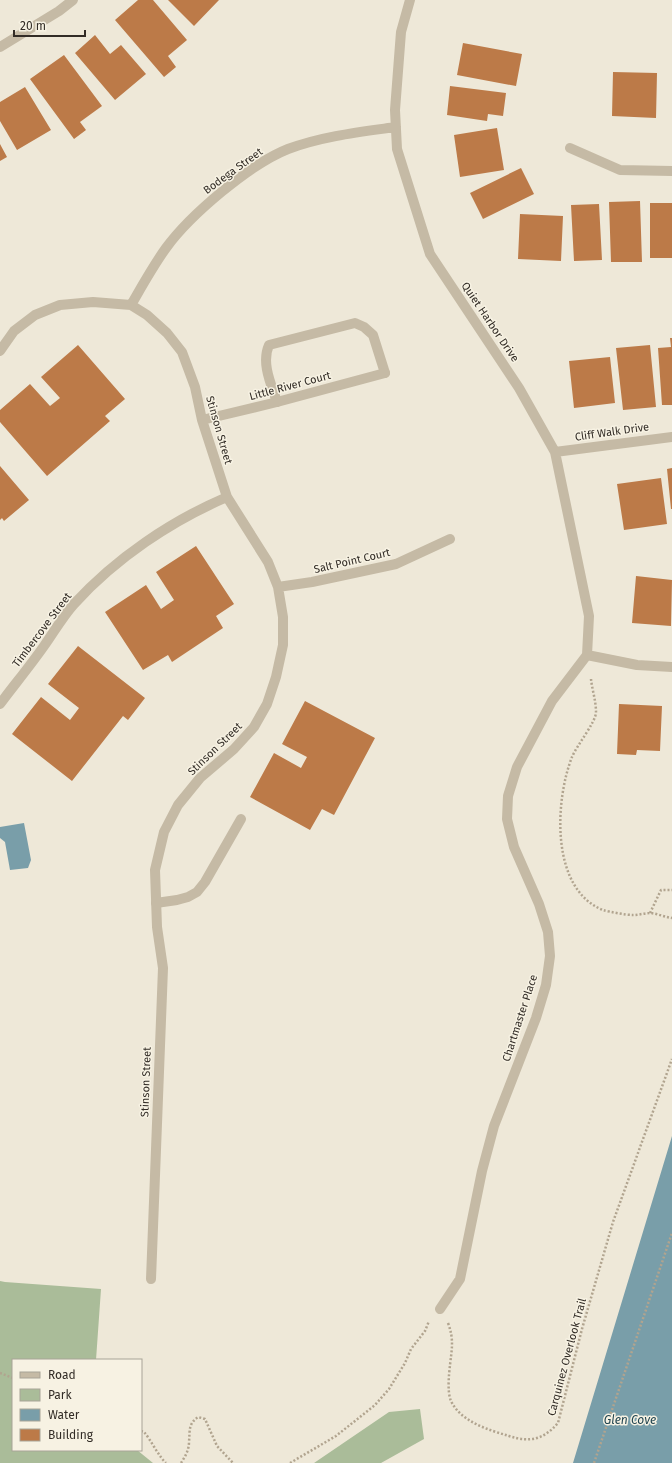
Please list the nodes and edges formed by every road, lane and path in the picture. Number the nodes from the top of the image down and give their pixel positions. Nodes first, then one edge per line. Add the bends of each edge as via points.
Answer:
1 (73, 0) edge
2 (410, 0) edge
3 (0, 47) edge
4 (396, 127) junction
5 (570, 148) dead end
6 (672, 171) edge
7 (131, 305) junction
8 (0, 351) edge
9 (276, 402) junction
10 (202, 420) junction
11 (672, 437) edge
12 (555, 452) junction
13 (227, 497) junction
14 (450, 539) dead end
15 (278, 587) junction
16 (587, 655) junction
17 (672, 667) edge
18 (0, 704) edge
19 (241, 819) dead end
20 (672, 890) edge
21 (156, 903) junction
22 (650, 913) junction
23 (672, 918) edge
24 (672, 1059) edge
25 (672, 1233) edge
26 (151, 1279) dead end
27 (440, 1309) junction
28 (0, 1373) edge
29 (12, 1378) edge
30 (142, 1431) edge
31 (166, 1463) edge
32 (181, 1463) edge
33 (233, 1463) edge
34 (290, 1463) edge
35 (594, 1463) edge

1 - 3 street via 59,12
2 - 4 street, Quiet Harbor Drive via 401,32 394,110
4 - 7 street, Bodega Street via 324,138 288,149 258,165 184,227 160,257
4 - 12 street, Quiet Harbor Drive via 397,149 430,254 519,388
5 - 6 street via 620,170
7 - 8 street, Stinson Street via 92,302 60,305 35,315 14,331
7 - 10 street, Stinson Street via 167,333 182,352 195,387
9 - 9 street, Little River Court via 385,373 373,335 355,323 269,345 265,362
9 - 10 street, Little River Court
10 - 13 street, Stinson Street
11 - 12 street, Cliff Walk Drive
12 - 16 street, Quiet Harbor Drive via 589,616
13 - 15 street, Stinson Street via 268,562
13 - 18 street, Timbercove Street via 200,509 154,536 108,571 74,605
14 - 15 street, Salt Point Court via 396,564
15 - 21 street, Stinson Street via 283,617 283,645 267,704 254,727 234,749 200,778 178,805 164,832 155,870
16 - 17 street via 637,666
16 - 22 path via 596,713 572,756 564,783 561,837 564,861 575,888 603,910 632,915
16 - 27 street, Chartmaster Place via 552,702 517,767 508,796 507,819 514,847 539,904 548,932 550,956 546,985 536,1018 494,1126 460,1279
19 - 21 street via 198,892 177,900
20 - 22 path via 661,890
21 - 26 street, Stinson Street via 163,968
22 - 23 path
24 - 27 path, Carquinez Overlook Trail via 613,1222 558,1422 550,1432 540,1438 519,1439 489,1430 456,1409 450,1400 449,1379 453,1340
25 - 35 path
27 - 34 path via 430,1317 425,1331 411,1349 390,1389 336,1436
28 - 29 path
30 - 31 path
32 - 33 path via 189,1444 189,1432 193,1421 198,1417 205,1419 217,1446

